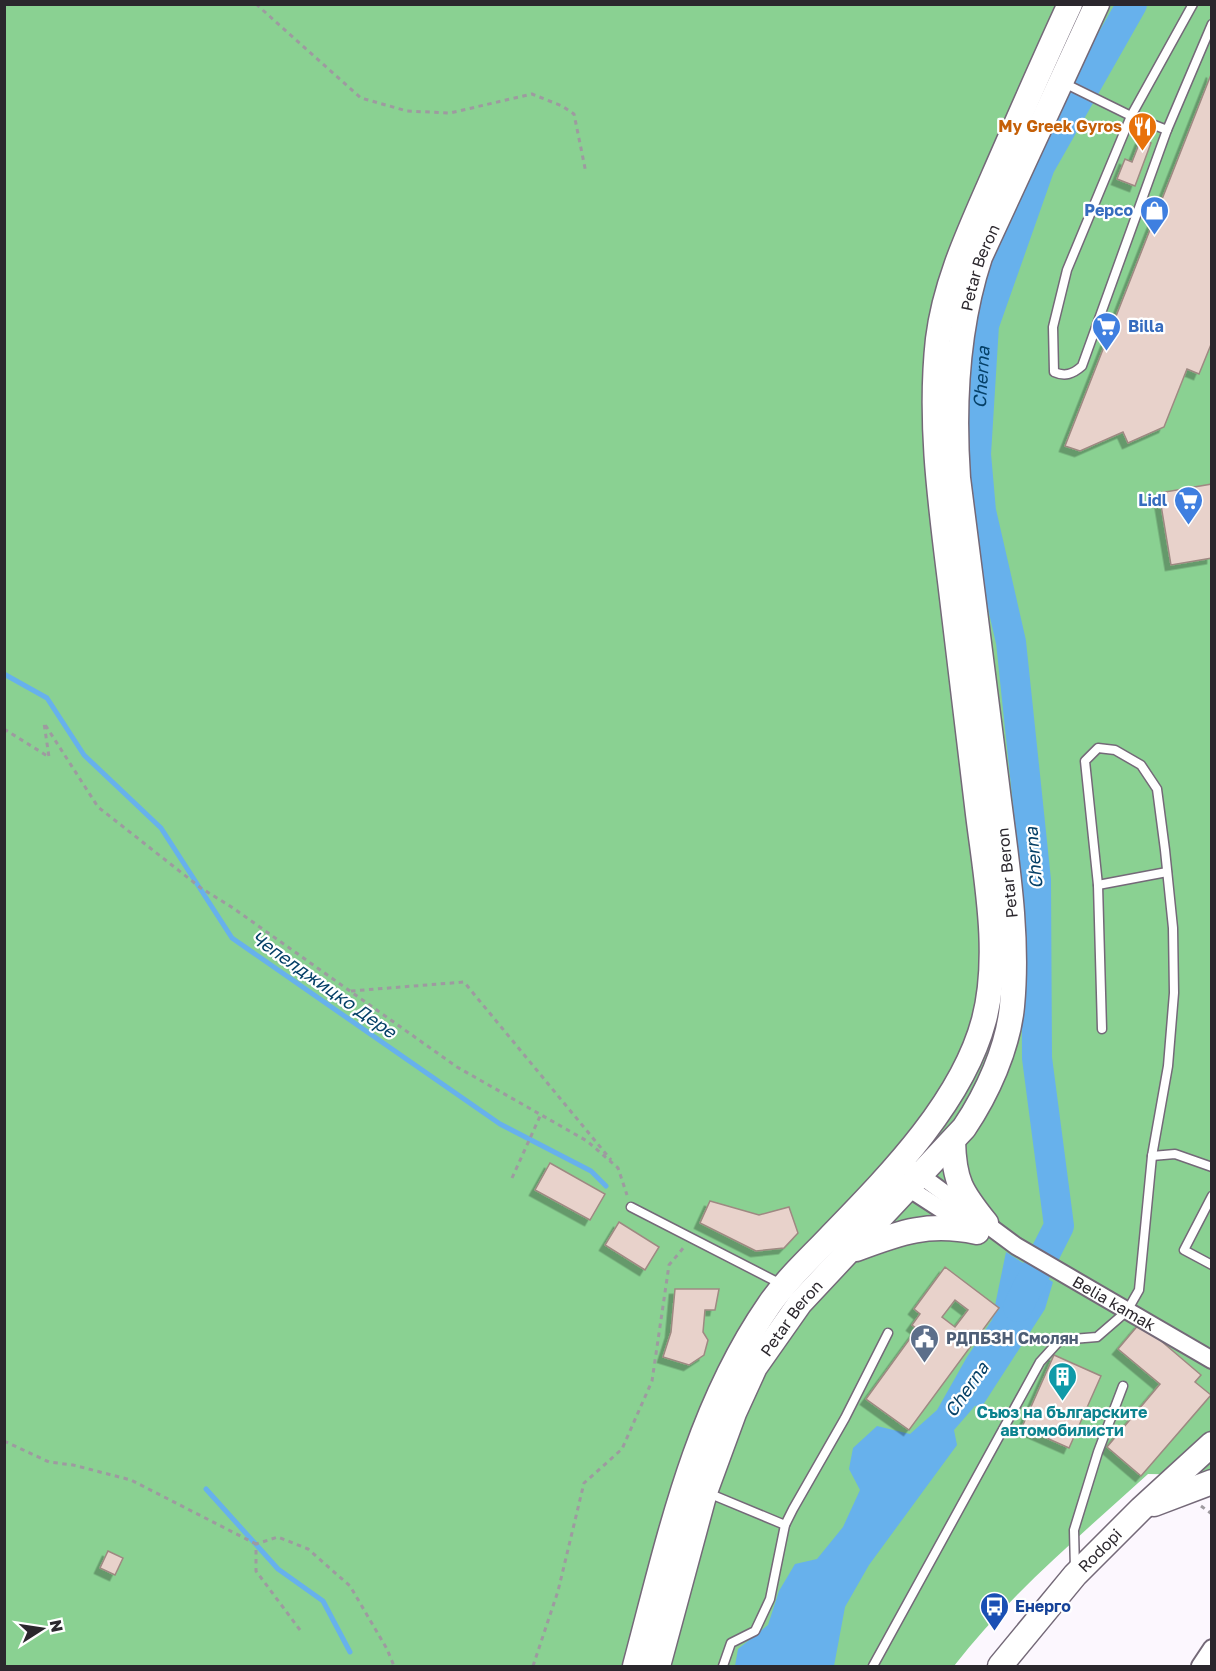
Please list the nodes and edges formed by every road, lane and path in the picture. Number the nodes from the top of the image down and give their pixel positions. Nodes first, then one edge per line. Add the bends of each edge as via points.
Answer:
1 (255, 4) edge
2 (1070, 4) edge
3 (1097, 4) edge
4 (1192, 4) edge
5 (1212, 24) edge
6 (1054, 78) junction
7 (1131, 116) junction
8 (1167, 130) junction
9 (586, 173) dead end
10 (4, 729) edge
11 (1167, 872) junction
12 (1098, 885) junction
13 (349, 991) junction
14 (1102, 1029) dead end
15 (541, 1114) junction
16 (953, 1141) junction
17 (1152, 1156) junction
18 (1212, 1167) edge
19 (618, 1168) junction
20 (905, 1175) junction
21 (512, 1178) dead end
22 (1212, 1196) edge
23 (632, 1207) joint
24 (982, 1228) junction
25 (692, 1238) junction
26 (851, 1250) junction
27 (1212, 1265) edge
28 (783, 1285) junction
29 (1127, 1311) junction
30 (888, 1333) dead end
31 (1212, 1360) edge
32 (1123, 1386) dead end
33 (4, 1441) edge
34 (1212, 1444) edge
35 (1212, 1482) edge
36 (695, 1487) junction
37 (1141, 1509) junction
38 (785, 1526) junction
39 (256, 1544) junction
40 (1075, 1575) junction
41 (300, 1630) dead end
42 (1212, 1648) edge
43 (394, 1666) edge
44 (533, 1666) edge
45 (644, 1666) edge
46 (723, 1666) edge
47 (873, 1666) edge
48 (1000, 1666) edge
49 (1200, 1666) edge

1 - 9 path via 361,98 407,111 450,113 532,94 562,106 574,114
2 - 6 main road, Petar Beron
3 - 6 main road, Petar Beron
4 - 7 lane
5 - 8 lane
6 - 7 lane
6 - 16 main road, Petar Beron via 980,257 970,291 960,358 958,478 1010,885 1013,973 1012,1009 993,1076 975,1112
6 - 20 main road, Petar Beron via 956,265 938,338 937,479 988,896 991,970 985,1017 970,1056
7 - 8 lane
7 - 8 lane via 1067,270 1053,327 1054,372 1075,373 1082,366
10 - 13 path via 50,757 45,723 98,807 201,888
11 - 12 lane
11 - 12 lane via 1157,789 1141,765 1115,750 1098,748 1085,761
11 - 17 lane via 1174,993 1168,1066
12 - 14 lane
13 - 15 path via 457,1068
13 - 19 path via 464,981
15 - 19 path via 587,1141
15 - 21 path
16 - 20 main road, Petar Beron
16 - 24 main road via 960,1186
17 - 18 lane via 1175,1154
17 - 29 lane via 1139,1290
19 - 23 path
20 - 24 street, Belia kamak
20 - 26 main road, Petar Beron
20 - 28 main road, Petar Beron
22 - 27 lane via 1184,1250
23 - 25 lane
24 - 26 main road via 926,1228
24 - 29 street, Belia kamak
25 - 28 lane
25 - 44 path via 669,1264 652,1381 622,1449 584,1483 558,1591
26 - 36 main road, Petar Beron via 800,1303 759,1360
28 - 36 main road, Petar Beron via 728,1375 704,1430
29 - 31 street, Belia kamak
29 - 47 lane via 1097,1337 1060,1340 1040,1362
30 - 38 lane
32 - 40 lane via 1074,1530
33 - 39 path via 49,1462 131,1480
34 - 37 main road, Rodopi
35 - 37 main road
36 - 38 lane
36 - 45 main road, Petar Beron
37 - 40 main road, Rodopi
38 - 46 lane via 770,1599 755,1631 731,1643
39 - 41 path via 256,1571
39 - 43 path via 278,1537 308,1549 350,1586
40 - 48 main road, Rodopi
42 - 49 street

